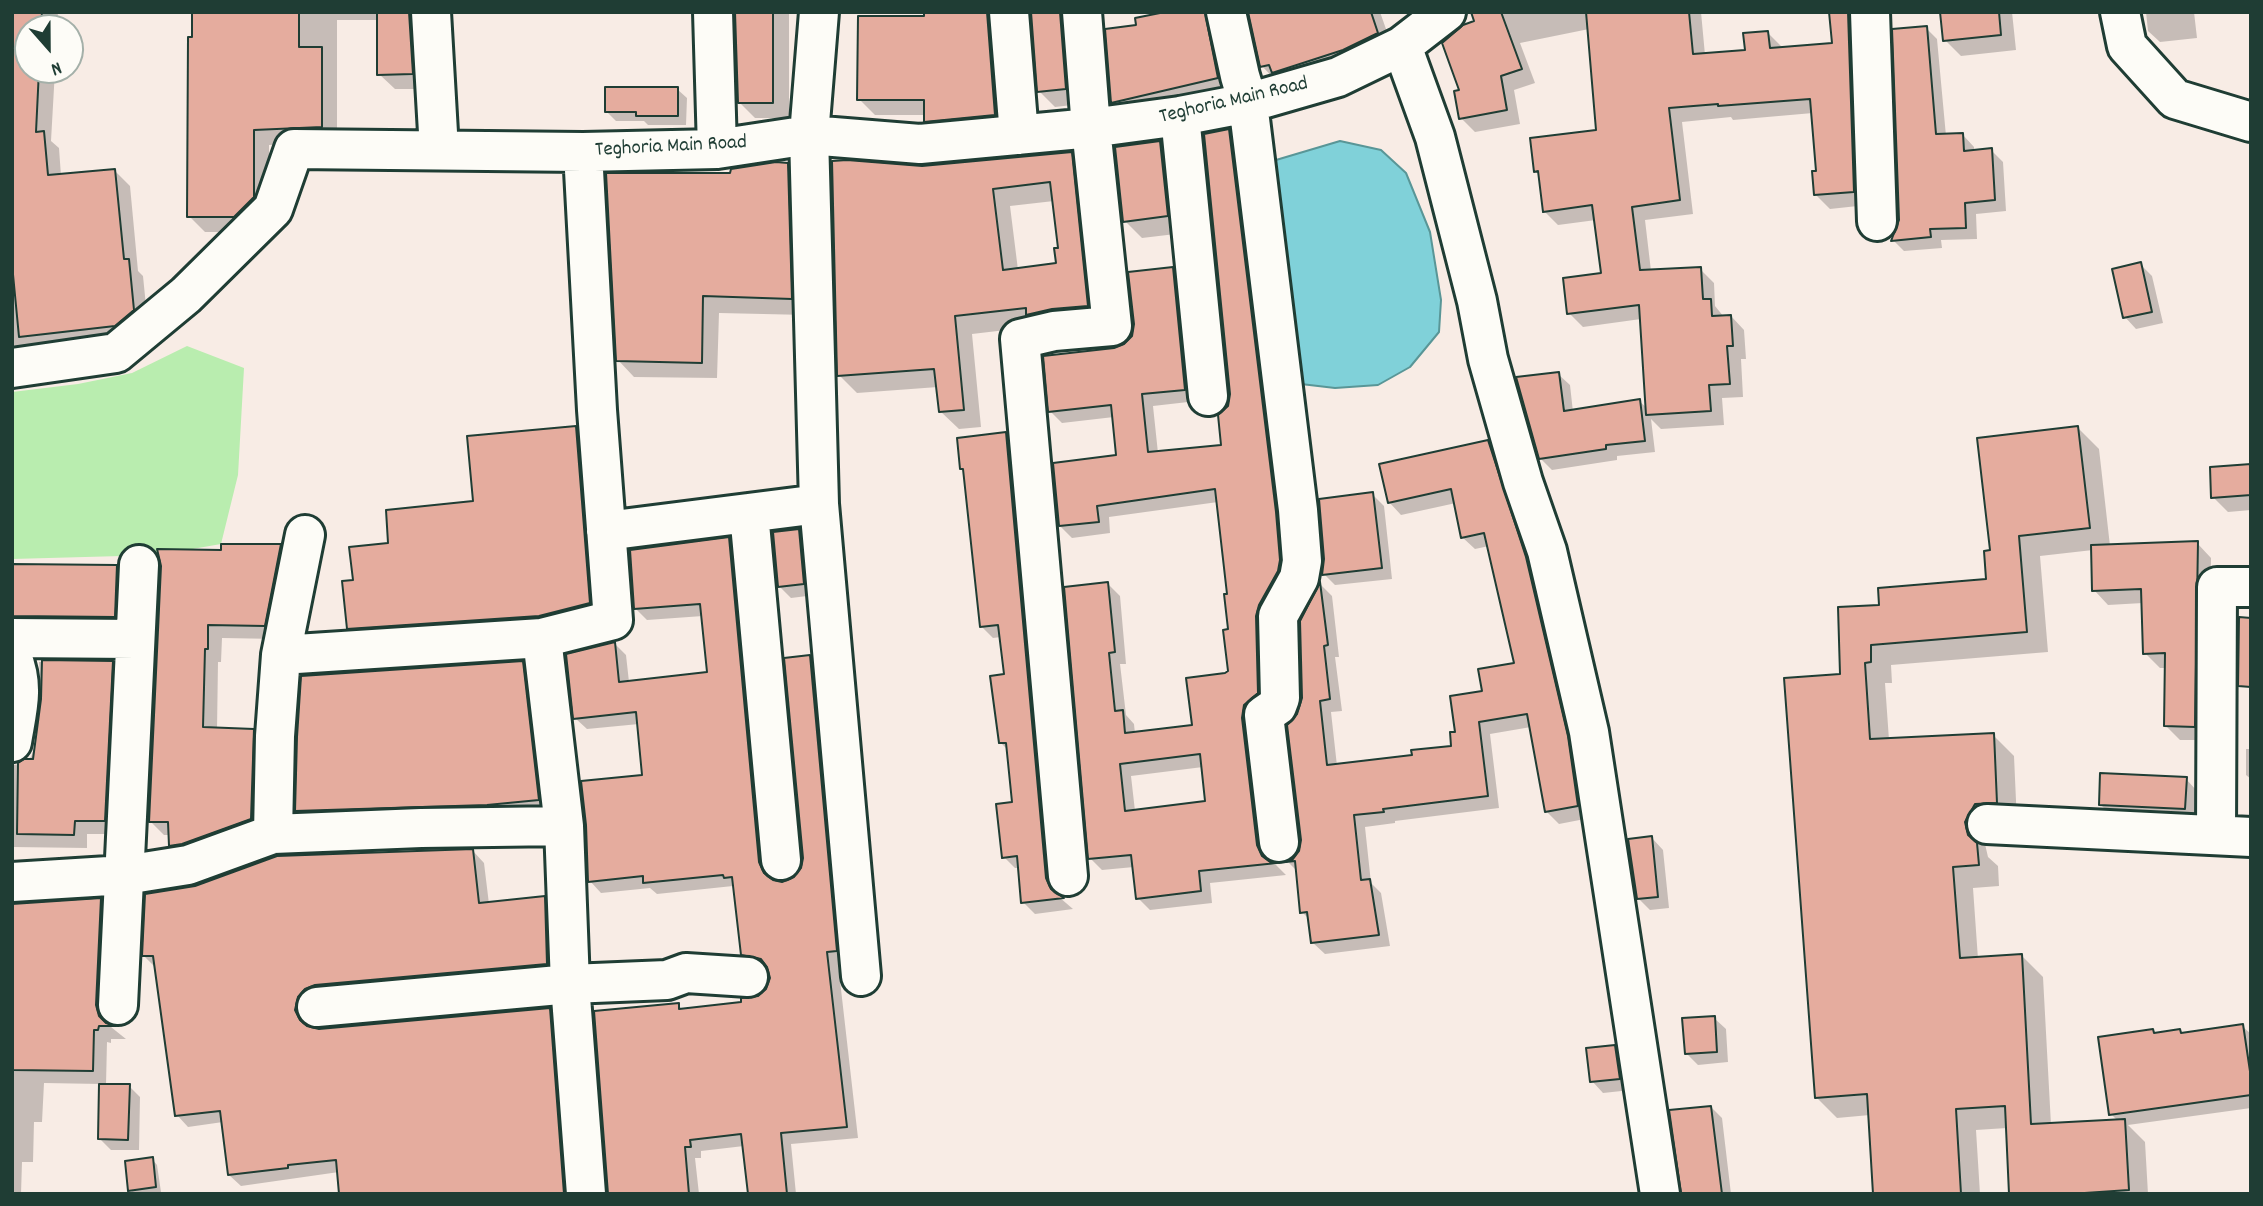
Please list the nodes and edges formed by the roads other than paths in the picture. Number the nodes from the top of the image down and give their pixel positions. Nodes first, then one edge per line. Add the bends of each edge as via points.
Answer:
1 (430, 12) edge
2 (713, 12) edge
3 (819, 12) edge
4 (1009, 12) edge
5 (1082, 12) edge
6 (1226, 12) edge
7 (1446, 12) edge
8 (1870, 12) edge
9 (2120, 12) edge
10 (1402, 47) junction
11 (1248, 103) junction
12 (1180, 116) junction
13 (2251, 122) edge
14 (1091, 128) junction
15 (809, 135) junction
16 (1019, 135) junction
17 (717, 149) junction
18 (439, 150) junction
19 (583, 152) junction
20 (1877, 221) dead end
21 (12, 368) edge
22 (1208, 396) dead end
23 (819, 504) junction
24 (749, 513) junction
25 (606, 531) junction
26 (305, 535) dead end
27 (139, 565) dead end
28 (2251, 587) edge
29 (12, 638) edge
30 (542, 638) junction
31 (135, 639) junction
32 (281, 655) junction
33 (12, 656) edge
34 (12, 742) edge
35 (1987, 824) dead end
36 (564, 826) junction
37 (272, 834) junction
38 (2233, 836) edge
39 (1279, 842) dead end
40 (780, 860) dead end
41 (125, 874) junction
42 (1068, 876) dead end
43 (12, 882) edge
44 (748, 976) dead end
45 (861, 976) dead end
46 (570, 984) junction
47 (118, 1005) dead end
48 (317, 1007) dead end
49 (586, 1194) edge
50 (1660, 1194) edge

1 - 18 street
2 - 17 street
3 - 15 street
4 - 16 street
5 - 14 street
6 - 11 street
7 - 10 street, Teghoria Main Road
8 - 20 street
9 - 13 street via 2127,46 2175,99
10 - 11 street, Teghoria Main Road via 1338,77
10 - 50 street via 1435,137 1488,359 1547,551 1589,732
11 - 12 street, Teghoria Main Road
11 - 39 street via 1302,561 1299,578 1278,616 1280,698 1264,715
12 - 14 street, Teghoria Main Road
12 - 22 street
14 - 16 street, Teghoria Main Road
14 - 42 street via 1112,326 1020,339
15 - 16 street, Teghoria Main Road via 920,144
15 - 17 street, Teghoria Main Road
15 - 23 street
17 - 19 street, Teghoria Main Road
18 - 19 street, Teghoria Main Road
18 - 21 street, Teghoria Main Road via 294,149 273,209 186,295 116,353
19 - 25 street
23 - 24 street
23 - 45 street
24 - 25 street
24 - 40 street
25 - 30 street via 613,620
26 - 32 street
27 - 31 street
28 - 38 street via 2217,587
29 - 31 street
30 - 32 street
30 - 36 street
31 - 41 street
32 - 37 street
33 - 34 street via 20,675
35 - 38 street
36 - 37 street
36 - 46 street
37 - 41 street via 188,865
41 - 43 street
41 - 47 street
44 - 46 street via 686,973 667,980
46 - 48 street
46 - 49 street

